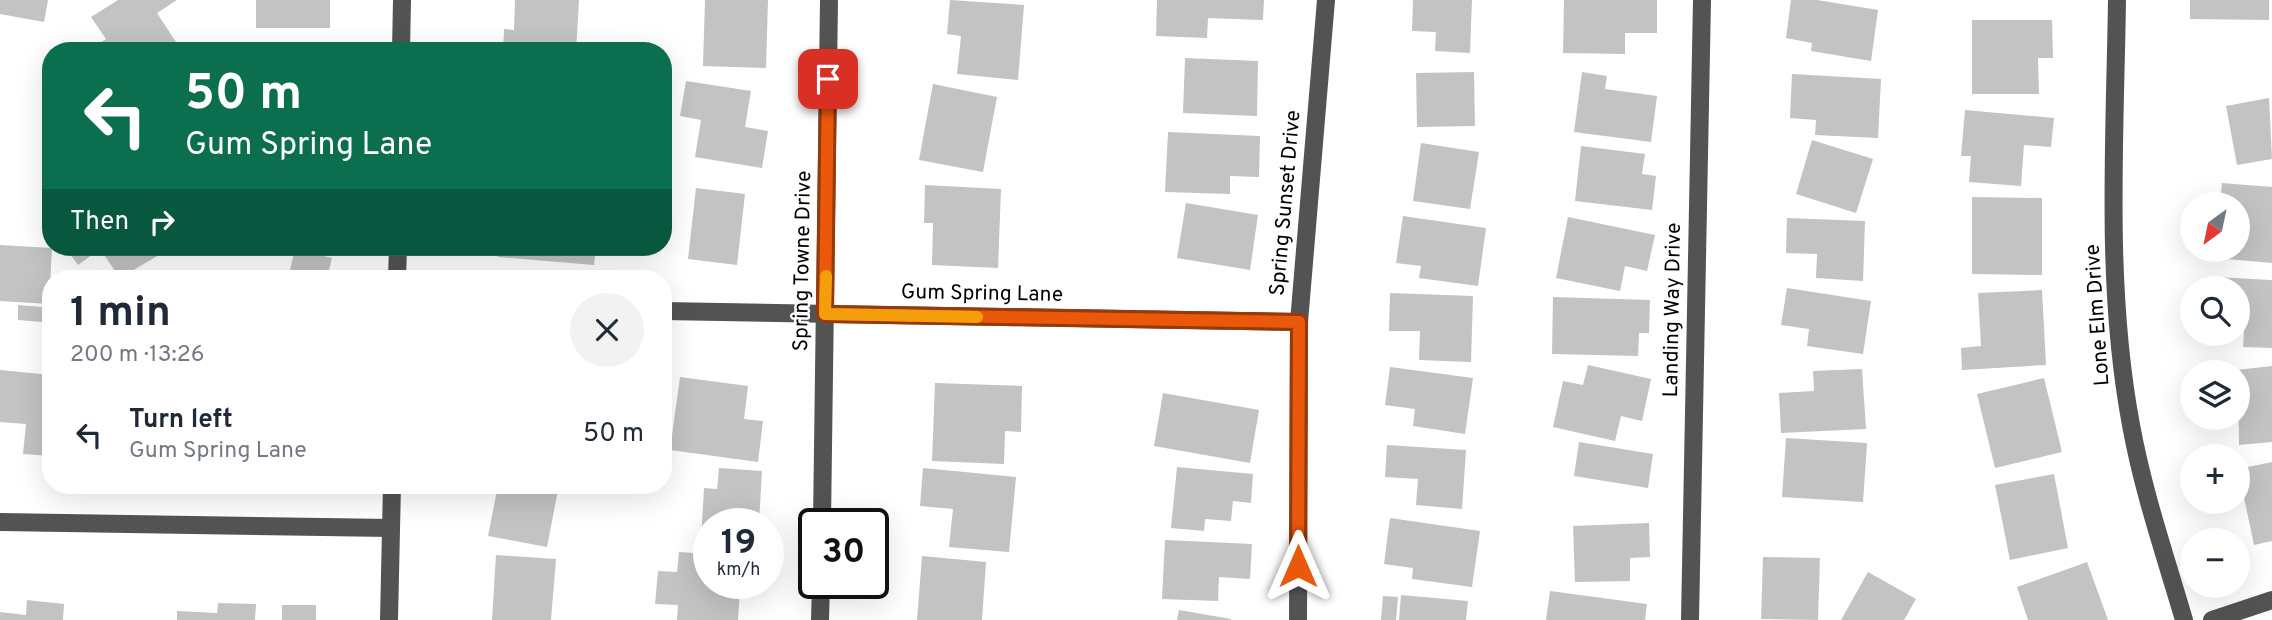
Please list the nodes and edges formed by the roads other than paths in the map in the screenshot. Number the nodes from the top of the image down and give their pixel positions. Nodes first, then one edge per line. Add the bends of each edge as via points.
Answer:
1 (402, 0) edge
2 (829, 0) edge
3 (1326, 0) edge
4 (1702, 0) edge
5 (2117, 0) edge
6 (401, 42) edge
7 (672, 311) edge
8 (825, 314) junction
9 (1299, 322) junction
10 (392, 494) edge
11 (822, 508) edge
12 (0, 522) edge
13 (391, 528) junction
14 (821, 599) edge
15 (2272, 600) edge
16 (388, 620) edge
17 (820, 620) edge
18 (1298, 620) edge
19 (1690, 620) edge
20 (2184, 620) edge
21 (2212, 620) edge

1 - 6 street
2 - 8 street, Spring Towne Drive
3 - 9 street, Spring Sunset Drive
4 - 19 street, Landing Way Drive
5 - 20 street, Lone Elm Drive via 2114,252 2122,364 2146,493
7 - 8 street, Gum Spring Lane
8 - 9 street, Gum Spring Lane
8 - 11 street, Spring Towne Drive
9 - 18 street, Spring Sunset Drive
10 - 13 street
12 - 13 street
13 - 16 street
14 - 17 street
15 - 21 street

